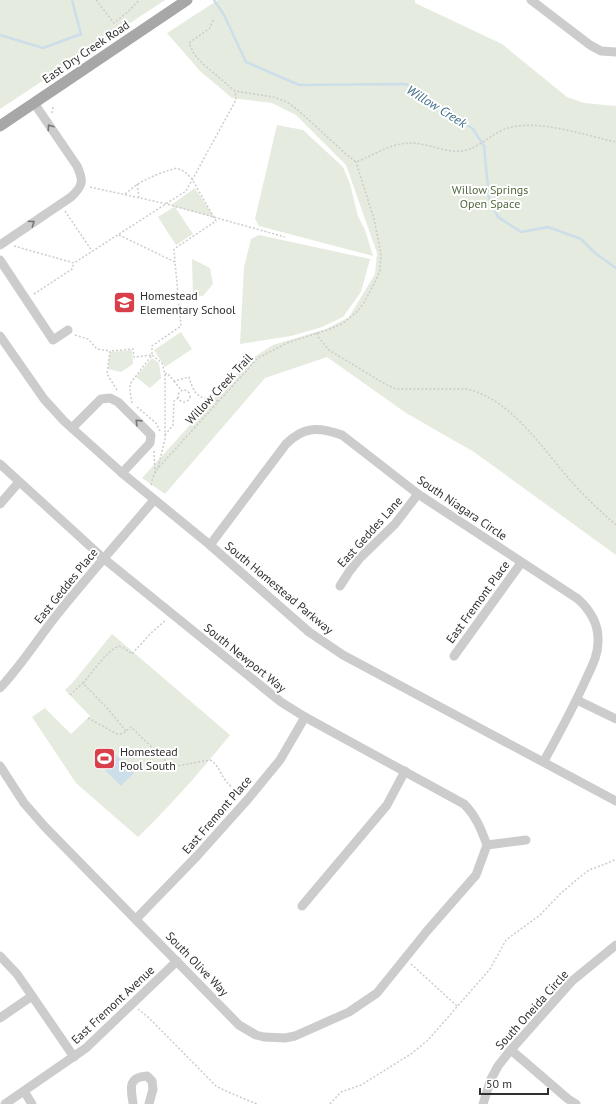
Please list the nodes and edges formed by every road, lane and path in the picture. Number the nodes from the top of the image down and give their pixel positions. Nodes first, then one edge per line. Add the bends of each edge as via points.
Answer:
1 (96, 0) edge
2 (139, 0) edge
3 (186, 1) edge
4 (532, 1) edge
5 (213, 20) dead end
6 (616, 52) edge
7 (234, 91) junction
8 (34, 103) junction
9 (53, 107) dead end
10 (51, 117) dead end
11 (0, 126) edge
12 (616, 142) edge
13 (356, 162) junction
14 (192, 179) junction
15 (89, 181) dead end
16 (137, 184) junction
17 (90, 187) junction
18 (88, 190) dead end
19 (125, 194) junction
20 (139, 198) junction
21 (167, 204) junction
22 (64, 210) dead end
23 (214, 217) junction
24 (119, 234) junction
25 (285, 237) dead end
26 (0, 244) edge
27 (10, 245) dead end
28 (92, 251) junction
29 (0, 260) edge
30 (175, 262) junction
31 (74, 263) junction
32 (26, 299) junction
33 (68, 330) joint
34 (317, 333) junction
35 (0, 336) edge
36 (110, 351) junction
37 (152, 355) junction
38 (165, 374) junction
39 (174, 382) junction
40 (117, 390) dead end
41 (181, 390) junction
42 (178, 398) junction
43 (218, 401) junction
44 (132, 403) dead end
45 (72, 428) junction
46 (165, 435) junction
47 (0, 464) edge
48 (158, 468) junction
49 (122, 473) junction
50 (19, 482) junction
51 (145, 492) junction
52 (418, 494) junction
53 (154, 500) junction
54 (0, 504) edge
55 (616, 525) edge
56 (210, 545) junction
57 (103, 558) junction
58 (521, 563) junction
59 (340, 586) dead end
60 (172, 614) junction
61 (454, 656) dead end
62 (83, 683) junction
63 (0, 688) edge
64 (70, 695) dead end
65 (577, 700) junction
66 (304, 717) junction
67 (88, 718) dead end
68 (616, 719) edge
69 (126, 731) junction
70 (544, 762) junction
71 (0, 766) edge
72 (405, 771) junction
73 (246, 800) junction
74 (616, 800) edge
75 (526, 840) dead end
76 (487, 844) junction
77 (616, 858) edge
78 (302, 906) dead end
79 (136, 919) junction
80 (616, 945) edge
81 (0, 956) edge
82 (405, 959) junction
83 (177, 961) junction
84 (32, 996) junction
85 (133, 1004) junction
86 (457, 1006) junction
87 (0, 1018) edge
88 (511, 1050) junction
89 (74, 1057) junction
90 (24, 1092) junction
91 (5, 1104) edge
92 (32, 1104) edge
93 (130, 1104) edge
94 (134, 1104) edge
95 (149, 1104) edge
96 (257, 1104) edge
97 (330, 1104) edge
98 (483, 1104) edge
99 (576, 1104) edge

1 - 2 path via 114,23
3 - 8 main road, East Dry Creek Road
4 - 6 street via 590,45 601,51
5 - 7 path via 210,28 189,43 203,64
7 - 13 path via 273,97 287,102
7 - 14 path via 236,100
8 - 11 main road, East Dry Creek Road
26 -> 8 street via 71,197 82,184 77,166
9 - 10 path
12 - 13 path via 525,125 507,128 469,150 460,151 414,143 402,144 382,149
13 - 34 path, Willow Creek Trail via 376,230 381,254 380,270 358,311 342,324
14 - 16 path via 177,168 156,174
14 - 21 path via 186,191
14 - 23 path
15 - 17 path
16 - 19 path
16 - 20 path
17 - 18 path
17 - 19 path
19 - 20 path
20 - 21 path
21 - 23 path
21 - 24 path
22 - 28 path
23 - 25 path
23 - 30 path via 216,221 174,249
24 - 28 path
24 - 30 path
27 - 31 path
28 - 31 path
29 - 32 street
30 - 37 path via 181,326 152,346
31 - 32 path via 72,269
32 - 33 street via 53,340
33 - 36 path via 72,334 88,339 97,350
34 - 43 path, Willow Creek Trail via 278,346 258,358
34 - 55 path via 329,350 379,381 396,388 467,389 491,400 526,428 570,480
35 - 45 street, South Homestead Parkway via 44,399
36 - 37 path via 132,349 134,357
36 - 40 path via 107,374
37 - 38 path via 162,363
37 - 44 path via 130,384
38 - 39 path via 167,373
38 - 46 path
39 - 41 path
39 - 43 path via 189,377 194,392 206,399
41 - 42 path
41 - 42 path via 187,391 189,398 185,402
42 - 46 path via 174,401 174,423
43 - 48 path, Willow Creek Trail
45 - 49 street, South Homestead Parkway
49 -> 45 street via 150,443 151,435 118,402 110,398 101,399
46 - 48 path
47 - 50 street, South Newport Way
48 - 51 path, Willow Creek Trail
49 - 51 street, South Homestead Parkway
50 - 54 street
50 - 57 street, South Newport Way
51 - 53 street, South Homestead Parkway
52 - 56 street, South Niagara Circle via 342,435 318,429 309,430 299,433 286,444
52 - 58 street, South Niagara Circle
52 - 59 street, East Geddes Lane via 396,524 360,558
53 - 56 street, South Homestead Parkway
53 - 57 street, East Geddes Place
56 - 70 street, South Homestead Parkway via 309,632 330,647
57 - 60 street, South Newport Way
57 - 63 street, East Geddes Place via 55,617 13,675
58 - 61 street, East Fremont Place
58 - 65 street, South Niagara Circle via 585,605 592,615 598,636 597,652
60 - 62 path via 132,654 119,646 113,649
60 - 66 street, South Newport Way via 281,702
62 - 64 path
62 - 69 path
65 - 68 street
65 - 70 street, South Niagara Circle
66 - 72 street, South Newport Way
66 - 73 street, East Fremont Place via 280,760
67 - 69 path via 117,734
69 - 73 path via 131,727 172,765 210,760 218,767 226,782
70 - 74 street, South Homestead Parkway
71 - 79 street, South Olive Way via 32,814
72 - 76 street, South Newport Way via 464,804 477,820
72 - 78 street via 388,806
73 - 79 street, East Fremont Place via 197,856
75 - 76 street
76 - 82 street, South Olive Way via 476,875 426,931
77 - 86 path via 589,870 540,915 506,940 490,969
79 - 83 street, South Olive Way
80 - 88 street, South Oneida Circle via 572,982
81 - 84 street via 17,974
82 - 83 street, South Olive Way via 377,993 349,1012 285,1038 256,1034 240,1025
82 - 86 path
83 - 85 street, East Fremont Avenue
84 - 87 street
84 - 89 street
85 - 89 street, East Fremont Avenue
85 - 96 path via 216,1086
86 - 97 path via 428,1040 411,1054 361,1085 341,1092
88 - 98 street, South Oneida Circle via 491,1079
88 - 99 street
89 - 90 street, East Fremont Avenue
90 - 91 street, East Fremont Avenue
90 - 92 street
93 - 94 street
94 - 95 street via 130,1087 140,1076 147,1076 152,1081 153,1089

